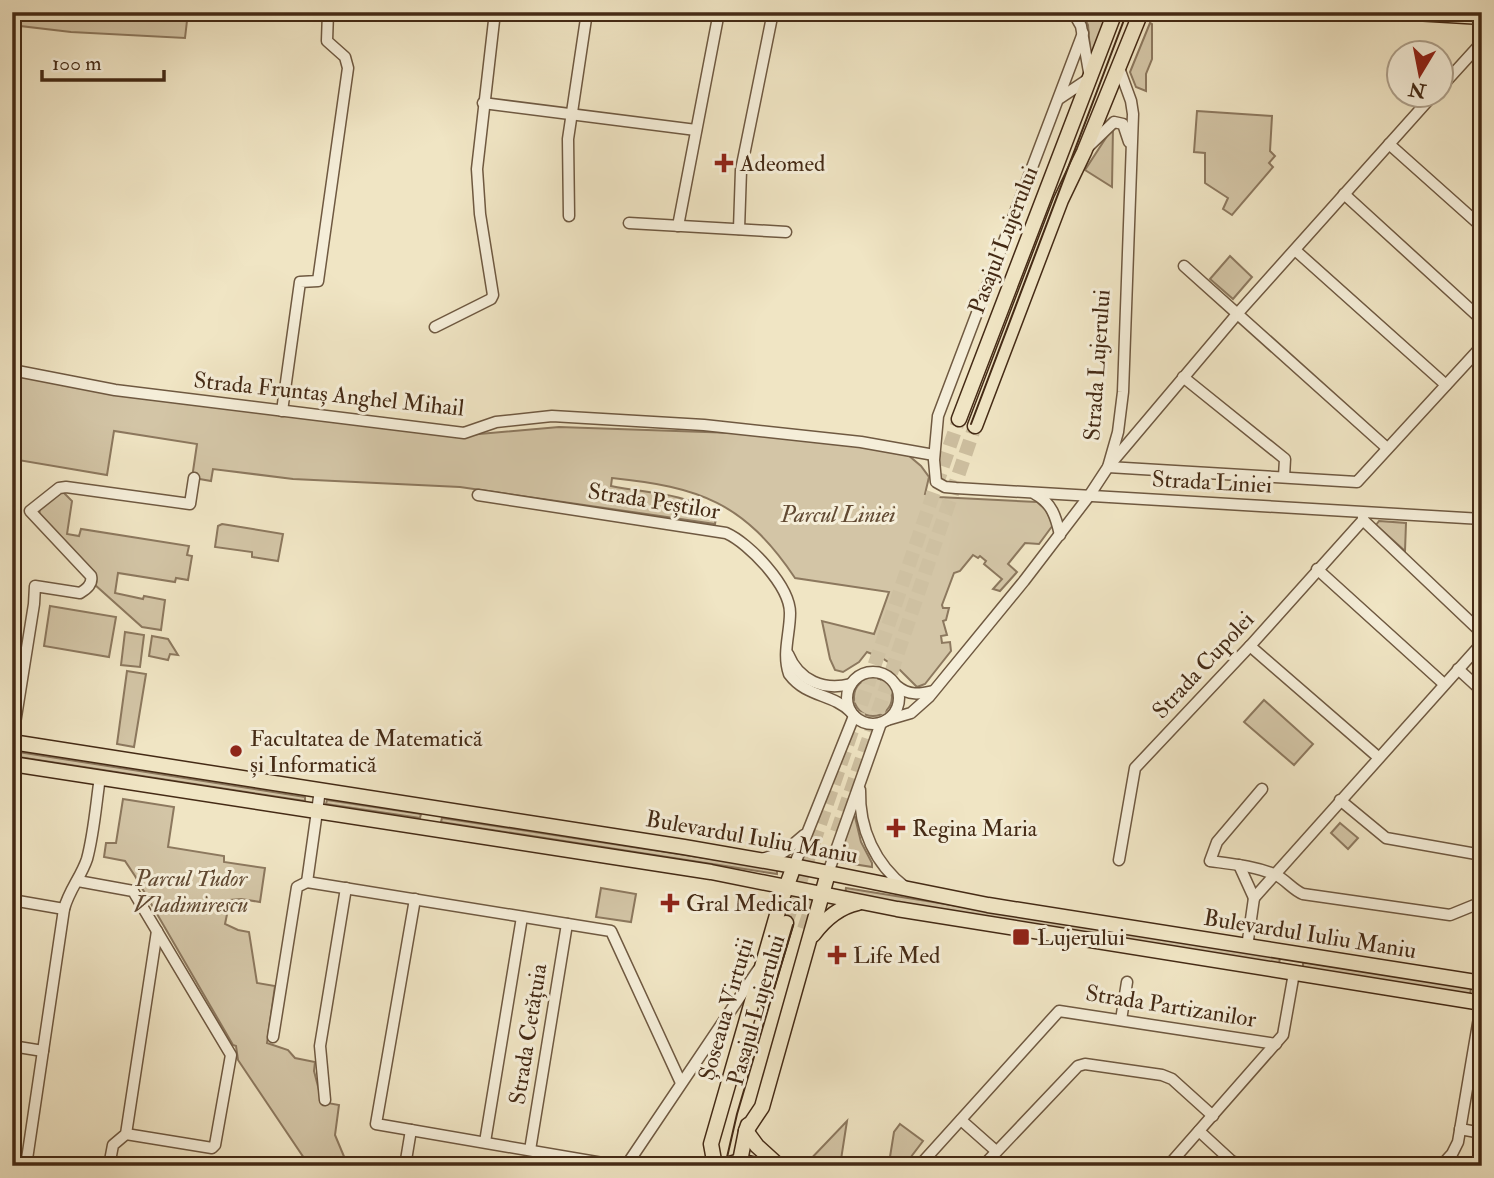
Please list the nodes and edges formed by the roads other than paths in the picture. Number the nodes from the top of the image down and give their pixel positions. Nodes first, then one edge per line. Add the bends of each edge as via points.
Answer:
1 (328, 12) edge
2 (495, 12) edge
3 (587, 12) edge
4 (719, 12) edge
5 (773, 12) edge
6 (1073, 12) edge
7 (1115, 12) edge
8 (1141, 12) edge
9 (1398, 12) edge
10 (1482, 18) edge
11 (1083, 33) junction
12 (1482, 42) edge
13 (1119, 68) junction
14 (1456, 70) edge
15 (1090, 78) junction
16 (1060, 98) junction
17 (483, 103) junction
18 (1421, 108) edge
19 (572, 114) junction
20 (696, 130) junction
21 (1389, 144) junction
22 (1131, 150) junction
23 (1084, 152) junction
24 (1344, 194) junction
25 (569, 216) dead end
26 (629, 223) dead end
27 (678, 226) junction
28 (1482, 227) edge
29 (739, 229) junction
30 (786, 232) dead end
31 (1295, 250) junction
32 (1184, 266) dead end
33 (1238, 313) junction
34 (1482, 320) edge
35 (435, 327) dead end
36 (1482, 346) edge
37 (12, 370) edge
38 (1184, 377) junction
39 (1446, 385) junction
40 (282, 411) junction
41 (959, 419) tunnel mouth
42 (975, 426) tunnel mouth
43 (1387, 448) junction
44 (934, 450) junction
45 (1108, 467) junction
46 (1284, 477) junction
47 (194, 478) dead end
48 (1033, 493) junction
49 (478, 495) dead end
50 (1089, 496) junction
51 (1363, 516) junction
52 (1482, 519) edge
53 (1060, 534) junction
54 (1317, 569) junction
55 (1482, 634) edge
56 (1482, 643) edge
57 (1250, 646) junction
58 (786, 648) junction
59 (1458, 669) junction
60 (850, 684) junction
61 (1444, 684) junction
62 (897, 686) junction
63 (933, 691) junction
64 (1482, 691) edge
65 (853, 714) junction
66 (884, 722) junction
67 (12, 742) edge
68 (1378, 757) junction
69 (12, 764) edge
70 (100, 777) junction
71 (861, 782) junction
72 (1262, 789) dead end
73 (320, 790) junction
74 (1340, 800) junction
75 (317, 811) junction
76 (812, 824) junction
77 (1482, 855) edge
78 (757, 860) junction
79 (1119, 860) dead end
80 (1239, 864) junction
81 (794, 866) junction
82 (828, 873) junction
83 (1275, 875) junction
84 (750, 879) junction
85 (78, 881) junction
86 (307, 881) junction
87 (786, 887) junction
88 (345, 888) junction
89 (909, 890) junction
90 (822, 895) junction
91 (1254, 898) junction
92 (415, 899) junction
93 (12, 900) edge
94 (862, 902) junction
95 (1482, 902) edge
96 (64, 909) junction
97 (522, 917) junction
98 (782, 918) junction
99 (567, 924) junction
100 (157, 931) junction
101 (807, 934) junction
102 (1247, 947) junction
103 (764, 962) junction
104 (1294, 973) junction
105 (1127, 982) dead end
106 (1482, 983) edge
107 (1481, 1002) edge
108 (1121, 1020) junction
109 (274, 1037) dead end
110 (1276, 1044) junction
111 (12, 1046) edge
112 (43, 1051) junction
113 (681, 1083) junction
114 (325, 1100) dead end
115 (1213, 1116) junction
116 (961, 1120) junction
117 (1460, 1129) junction
118 (411, 1130) junction
119 (746, 1131) junction
120 (1199, 1131) junction
121 (1482, 1133) edge
122 (126, 1134) junction
123 (485, 1143) junction
124 (1000, 1147) junction
125 (530, 1150) junction
126 (739, 1163) edge
127 (1235, 1164) edge
128 (1445, 1165) edge
129 (26, 1166) edge
130 (109, 1166) edge
131 (405, 1166) edge
132 (620, 1166) edge
133 (626, 1166) edge
134 (716, 1166) edge
135 (723, 1166) edge
136 (760, 1166) edge
137 (779, 1166) edge
138 (919, 1166) edge
139 (983, 1166) edge
140 (1168, 1166) edge
141 (1255, 1166) edge

1 - 40 street via 327,41 345,57 348,68 318,281 300,282
2 - 17 street
3 - 19 street
4 - 20 street
5 - 29 street via 741,170
6 - 11 street
7 - 15 main road
8 - 13 main road
9 - 10 main road
11 - 15 street
11 - 16 street
12 - 14 street
13 - 22 street, Strada Lujerului via 1133,107
13 - 23 main road, Pasajul Lujerului
15 - 16 street
15 - 41 main road, Pasajul Lujerului
16 - 44 street via 940,410
17 - 19 street
17 - 35 street via 477,187 491,299
18 - 21 street
19 - 20 street
19 - 25 street via 567,154
20 - 27 street
21 - 24 street
21 - 28 street
22 - 23 street via 1126,128 1114,122
22 - 45 street, Strada Lujerului via 1123,392
23 - 42 main road, Pasajul Lujerului via 1061,200
24 - 31 street
24 - 34 street
26 - 27 street
27 - 29 street
29 - 30 street
31 - 33 street
31 - 39 street
32 - 33 street
33 - 38 street
33 - 43 street
36 - 39 street
37 - 40 street, Strada Fruntaș Anghel Mihail via 115,390
38 - 45 street
38 - 46 street via 1285,459
39 - 43 street
40 - 44 street, Strada Fruntaș Anghel Mihail via 464,433 496,422 551,416 704,425
43 - 46 street, Strada Liniei via 1357,482
44 - 48 street, Strada Liniei via 934,477 941,485
45 - 46 street, Strada Liniei
45 - 50 street, Strada Lujerului
47 - 67 street via 190,504 72,486 59,488 30,511 92,580 80,593 35,586
48 - 50 street, Strada Liniei
48 - 53 street via 1052,509
49 - 58 street, Strada Peștilor via 735,537 758,556 786,597 790,612
50 - 51 street, Strada Liniei
50 - 53 street, Strada Lujerului
51 - 52 street, Strada Liniei
51 - 54 street, Strada Cupolei
51 - 55 street
53 - 63 street, Strada Lujerului
54 - 57 street, Strada Cupolei
54 - 61 street
56 - 59 street
57 - 68 street
57 - 79 street, Strada Cupolei via 1135,768
58 - 60 street via 807,679 830,687
58 - 65 street, Strada Peștilor via 793,679
59 - 61 street
59 - 64 street
60 - 62 street via 861,674 874,671 888,675
60 - 65 street via 847,695
61 - 68 street
62 - 63 street via 914,694
62 - 66 street via 898,708
63 - 66 street, Strada Lujerului via 911,713
65 - 66 street via 867,723
65 - 76 street
66 - 71 street
67 - 73 main road, Bulevardul Iuliu Maniu
68 - 74 street
69 - 70 main road, Bulevardul Iuliu Maniu
70 - 75 main road, Bulevardul Iuliu Maniu
70 - 85 street via 88,855
71 - 82 street
71 - 89 street via 862,816 872,847 883,866
72 - 80 street via 1217,842 1210,861
73 - 75 street
73 - 78 main road, Bulevardul Iuliu Maniu
74 - 77 street via 1386,838
74 - 83 street
75 - 84 main road, Bulevardul Iuliu Maniu
75 - 86 street
76 - 78 street via 789,849
76 - 81 street
78 - 81 main road, Bulevardul Iuliu Maniu
80 - 83 street
80 - 91 street
81 - 82 main road, Bulevardul Iuliu Maniu
81 - 87 main road, Șoseaua Virtuții
82 - 89 main road, Bulevardul Iuliu Maniu
82 - 90 main road
83 - 91 street
83 - 95 street via 1303,894 1450,915
84 - 87 main road, Bulevardul Iuliu Maniu
84 - 98 main road via 768,895
85 - 96 street
85 - 100 street via 133,891
86 - 88 street
86 - 109 street via 297,887
87 - 90 main road, Bulevardul Iuliu Maniu
87 - 98 main road, Șoseaua Virtuții
88 - 92 street
88 - 114 street via 320,1045
89 - 102 main road, Bulevardul Iuliu Maniu
90 - 94 main road, Bulevardul Iuliu Maniu
90 - 101 main road
91 - 102 street
92 - 97 street
92 - 118 street via 376,1124
93 - 96 street
94 - 101 main road via 839,909
94 - 104 main road, Bulevardul Iuliu Maniu
96 - 112 street
97 - 99 street
97 - 123 street
98 - 103 main road, Șoseaua Virtuții
98 - 134 main road, Pasajul Lujerului
99 - 113 street via 611,931
99 - 125 street, Strada Cetățuia
100 - 122 street
100 - 122 street via 230,1055 212,1148
101 - 119 main road, Pasajul Lujerului
101 - 119 main road via 762,1107
102 - 106 main road, Bulevardul Iuliu Maniu
103 - 113 street
103 - 134 main road, Șoseaua Virtuții via 711,1144
104 - 107 main road, Bulevardul Iuliu Maniu
104 - 110 street via 1285,1032
105 - 108 street
107 - 117 street
108 - 110 street, Strada Partizanilor
108 - 116 street, Strada Partizanilor via 1059,1011
110 - 115 street
111 - 112 street
112 - 129 street
113 - 133 street
115 - 120 street
115 - 124 street via 1172,1079 1085,1064 1073,1070
116 - 124 street
116 - 138 street, Strada Partizanilor
117 - 121 street
117 - 128 street via 1456,1148
118 - 123 street
118 - 131 street
119 - 126 main road
119 - 137 main road
120 - 127 street
120 - 140 street
122 - 130 street via 113,1145
123 - 125 street
124 - 139 street
125 - 132 street
126 - 135 main road
126 - 136 main road
127 - 141 street

